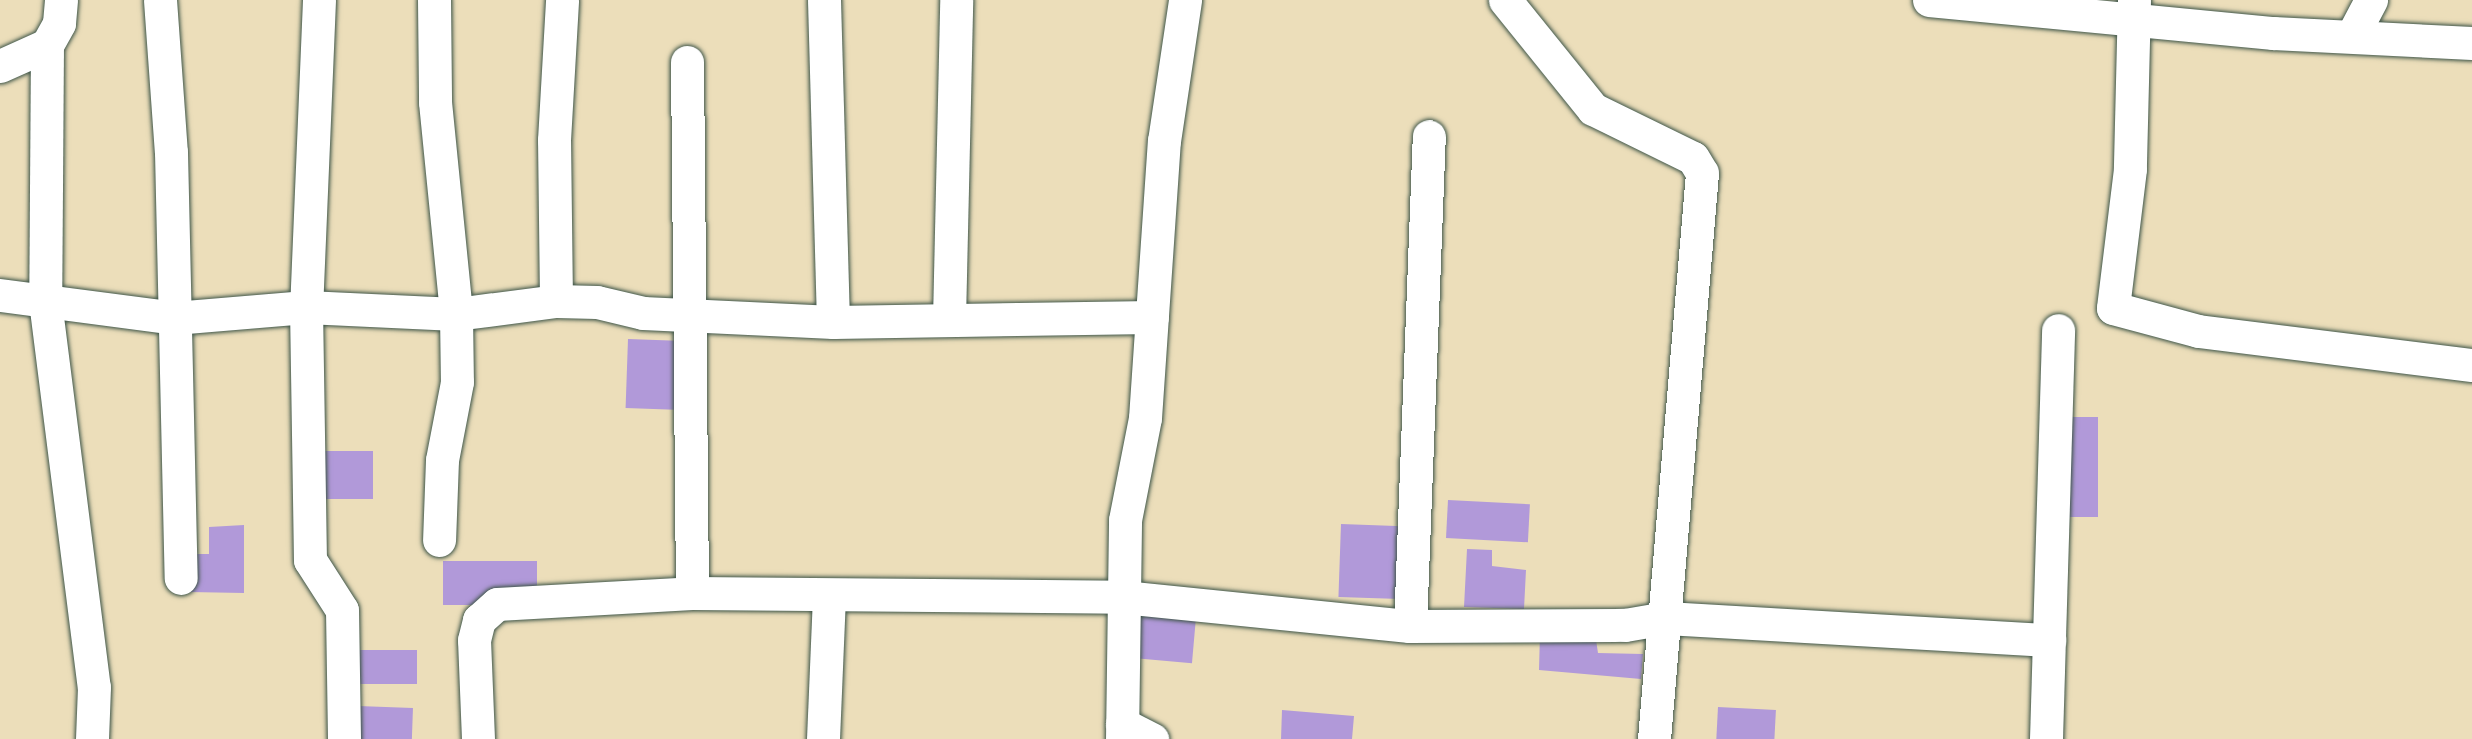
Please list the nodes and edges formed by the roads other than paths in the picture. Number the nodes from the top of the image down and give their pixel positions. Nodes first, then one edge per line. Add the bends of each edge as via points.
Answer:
1 (61, 0) edge
2 (160, 0) edge
3 (319, 0) edge
4 (434, 0) edge
5 (562, 0) edge
6 (824, 0) edge
7 (956, 0) edge
8 (1185, 0) edge
9 (1504, 0) edge
10 (1929, 0) edge
11 (2371, 0) edge
12 (2133, 10) edge
13 (2352, 36) junction
14 (2472, 43) edge
15 (47, 45) junction
16 (687, 62) dead end
17 (0, 66) edge
18 (1429, 136) dead end
19 (0, 295) edge
20 (45, 301) junction
21 (556, 301) junction
22 (306, 307) junction
23 (456, 314) junction
24 (692, 315) junction
25 (1152, 317) junction
26 (174, 318) junction
27 (949, 320) junction
28 (833, 322) junction
29 (2058, 330) dead end
30 (2472, 365) edge
31 (439, 540) dead end
32 (181, 578) dead end
33 (692, 593) junction
34 (829, 597) junction
35 (1123, 597) junction
36 (1665, 618) junction
37 (1410, 626) junction
38 (2049, 640) junction
39 (1122, 732) edge
40 (92, 739) edge
41 (344, 739) edge
42 (478, 739) edge
43 (823, 739) edge
44 (1152, 739) edge
45 (1654, 739) edge
46 (2046, 739) edge

1 - 15 street via 59,22
2 - 26 street
3 - 22 street
4 - 23 street via 435,102
5 - 21 street via 554,140
6 - 28 street
7 - 27 street
8 - 25 street via 1164,141
9 - 36 street via 1593,109 1693,158 1702,173
10 - 12 street
11 - 13 street
12 - 13 street
12 - 30 street via 2130,169 2113,308 2198,332
13 - 14 street
15 - 17 street
15 - 20 street
16 - 24 street
18 - 37 street
19 - 20 street
20 - 26 street
20 - 40 street via 94,687
21 - 23 street
21 - 24 street
22 - 23 street
22 - 26 street
22 - 41 street via 310,560 342,609
23 - 31 street via 457,382 442,460
24 - 28 street
24 - 33 street
25 - 27 street
25 - 35 street via 1145,418 1125,520
26 - 32 street
27 - 28 street
29 - 38 street
33 - 34 street
33 - 42 street via 497,604 478,620 474,640
34 - 35 street
34 - 43 street
35 - 37 street
35 - 39 street
36 - 37 street via 1625,625
36 - 38 street
36 - 45 street
38 - 46 street
39 - 44 street

